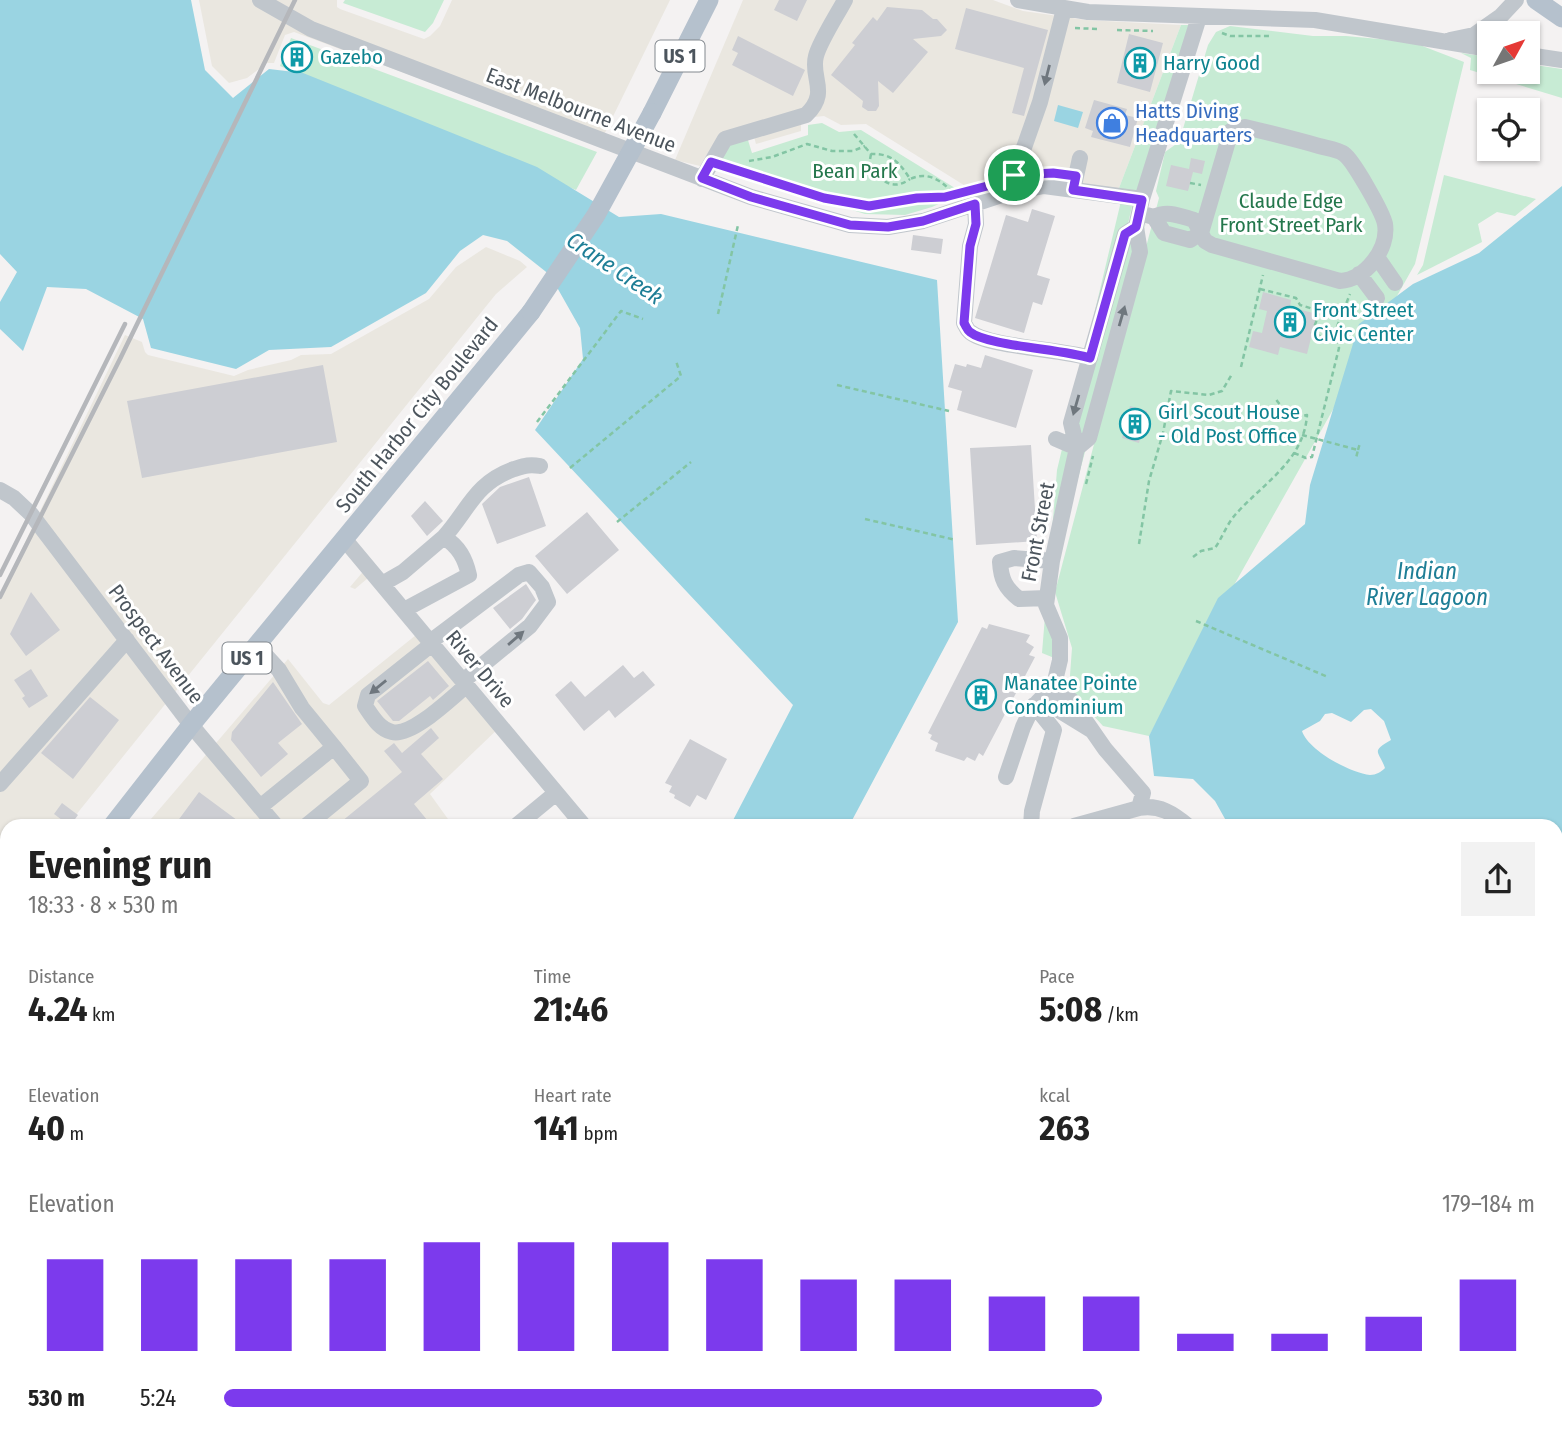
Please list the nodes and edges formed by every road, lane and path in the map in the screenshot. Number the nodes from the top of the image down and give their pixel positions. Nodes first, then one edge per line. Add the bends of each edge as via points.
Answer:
1 (260, 0) edge
2 (709, 0) edge
3 (845, 0) edge
4 (1018, 0) edge
5 (1516, 0) edge
6 (1536, 0) edge
7 (1064, 9) junction
8 (1199, 17) junction
9 (1562, 18) edge
10 (1219, 31) dead end
11 (1270, 36) dead end
12 (1441, 42) junction
13 (1477, 47) edge
14 (1540, 57) edge
15 (1562, 60) edge
16 (573, 111) dead end
17 (611, 126) dead end
18 (854, 134) dead end
19 (865, 146) junction
20 (871, 154) junction
21 (1080, 158) dead end
22 (749, 161) dead end
23 (711, 162) junction
24 (702, 178) junction
25 (910, 179) junction
26 (1073, 190) junction
27 (961, 192) dead end
28 (1008, 193) junction
29 (954, 194) junction
30 (975, 204) junction
31 (1143, 214) junction
32 (738, 225) dead end
33 (1206, 239) junction
34 (1377, 257) junction
35 (1265, 269) dead end
36 (1359, 274) junction
37 (1395, 283) dead end
38 (1260, 289) junction
39 (1350, 292) dead end
40 (1377, 298) dead end
41 (718, 314) dead end
42 (643, 319) dead end
43 (1336, 329) junction
44 (1090, 359) junction
45 (676, 361) dead end
46 (1108, 366) junction
47 (1241, 367) dead end
48 (1232, 374) dead end
49 (837, 385) dead end
50 (1275, 398) dead end
51 (949, 411) dead end
52 (537, 422) dead end
53 (1302, 435) junction
54 (1316, 438) junction
55 (1056, 439) dead end
56 (1360, 443) dead end
57 (1077, 448) junction
58 (1358, 450) junction
59 (1294, 453) junction
60 (1356, 458) dead end
61 (691, 462) dead end
62 (540, 466) dead end
63 (570, 468) dead end
64 (0, 490) edge
65 (865, 519) dead end
66 (617, 522) dead end
67 (444, 537) junction
68 (345, 540) junction
69 (956, 540) dead end
70 (1139, 544) dead end
71 (1193, 557) dead end
72 (1052, 561) junction
73 (382, 584) junction
74 (1046, 598) junction
75 (404, 610) junction
76 (1196, 621) dead end
77 (127, 640) junction
78 (431, 643) junction
79 (257, 646) junction
80 (1328, 677) dead end
81 (465, 683) junction
82 (1056, 689) junction
83 (1034, 705) junction
84 (191, 725) junction
85 (334, 747) junction
86 (1006, 777) dead end
87 (0, 783) edge
88 (556, 793) junction
89 (1141, 800) junction
90 (260, 807) junction
91 (117, 819) edge
92 (269, 819) edge
93 (315, 819) edge
94 (524, 819) edge
95 (578, 819) edge
96 (1031, 819) edge
97 (1092, 819) edge
98 (1178, 819) edge

1 - 24 street, East Melbourne Avenue via 311,29
2 - 68 main road, South Harbor City Boulevard / US 1, bridge via 596,215 531,312
3 - 23 street via 816,56 818,89 812,109 806,115 730,136
4 - 7 street
5 - 12 street via 1474,34
6 - 9 main road
7 - 8 street
7 -> 28 street via 1040,102
8 - 12 street via 1315,20
8 - 31 street, Front Street
10 - 11 path via 1230,36
12 - 13 street
14 - 15 street
16 - 17 path via 592,114
18 - 19 path
19 - 20 path
19 - 22 path via 832,151 807,144
20 - 25 path via 895,159
20 - 25 path via 869,165 882,181 896,185
21 - 26 street
23 - 24 street
23 - 29 path via 824,198 869,206
24 - 30 street, East Melbourne Avenue via 850,225 900,225
25 - 29 path via 918,175 936,178
26 - 28 street, East Melbourne Avenue via 1044,186
26 - 31 street, East Melbourne Avenue
27 - 29 path
28 - 30 street, East Melbourne Avenue
30 - 44 street via 964,323 971,333 999,343 1055,349
31 - 33 street via 1164,233
31 - 44 street, Front Street via 1125,234
46 -> 31 street, Front Street via 1140,252
32 - 41 path
33 - 34 street via 1231,131 1245,127 1344,153 1385,222 1385,238
33 - 36 street via 1340,281
34 - 36 street
34 - 37 street
35 - 38 path
36 - 40 street
38 - 43 path via 1296,298 1300,305 1320,311 1312,333 1323,337
38 - 47 path
39 - 43 path
42 - 52 path via 621,311
43 - 54 path via 1339,348
44 - 46 street
44 -> 57 street, Front Street via 1071,423
45 - 63 path via 681,376
46 - 57 street, Front Street via 1089,438
48 - 70 path via 1222,391 1209,395 1171,391
49 - 51 path
50 - 53 path via 1288,414 1307,415
53 - 54 path
53 - 59 path
54 - 58 path
54 - 59 path via 1312,457
55 - 57 street
56 - 58 path
57 - 72 street, Front Street
58 - 60 path
59 - 71 path via 1231,519 1215,548
61 - 66 path
62 - 67 street via 530,464 485,483
64 - 77 street, Prospect Avenue via 31,514
65 - 69 path
67 - 73 street
67 - 75 street via 464,558 469,575
68 - 73 street, River Drive
68 - 79 main road, South Harbor City Boulevard / US 1
72 - 74 street, Front Street
72 - 74 street via 1014,558 1000,562 1001,578 1019,599
73 - 75 street, River Drive
74 - 82 street, Front Street via 1060,638
75 - 78 street, River Drive
76 - 80 path
77 - 84 street, Prospect Avenue
77 - 87 street
78 - 81 street, River Drive
78 -> 81 street via 368,695 365,706 377,723 401,733 422,722
81 -> 78 street via 530,626 548,602 542,587 529,572 519,575
79 - 84 main road, South Harbor City Boulevard / US 1
79 - 85 street
81 - 88 street, River Drive
82 - 83 street
82 - 89 street via 1071,700
83 - 86 street
83 - 96 street via 1054,730
84 - 90 street, Prospect Avenue
84 - 91 main road, South Harbor City Boulevard / US 1
85 - 90 street
85 - 93 street via 361,781
88 - 94 street
88 - 95 street, River Drive
89 - 97 street
89 - 98 street
90 - 92 street, Prospect Avenue

